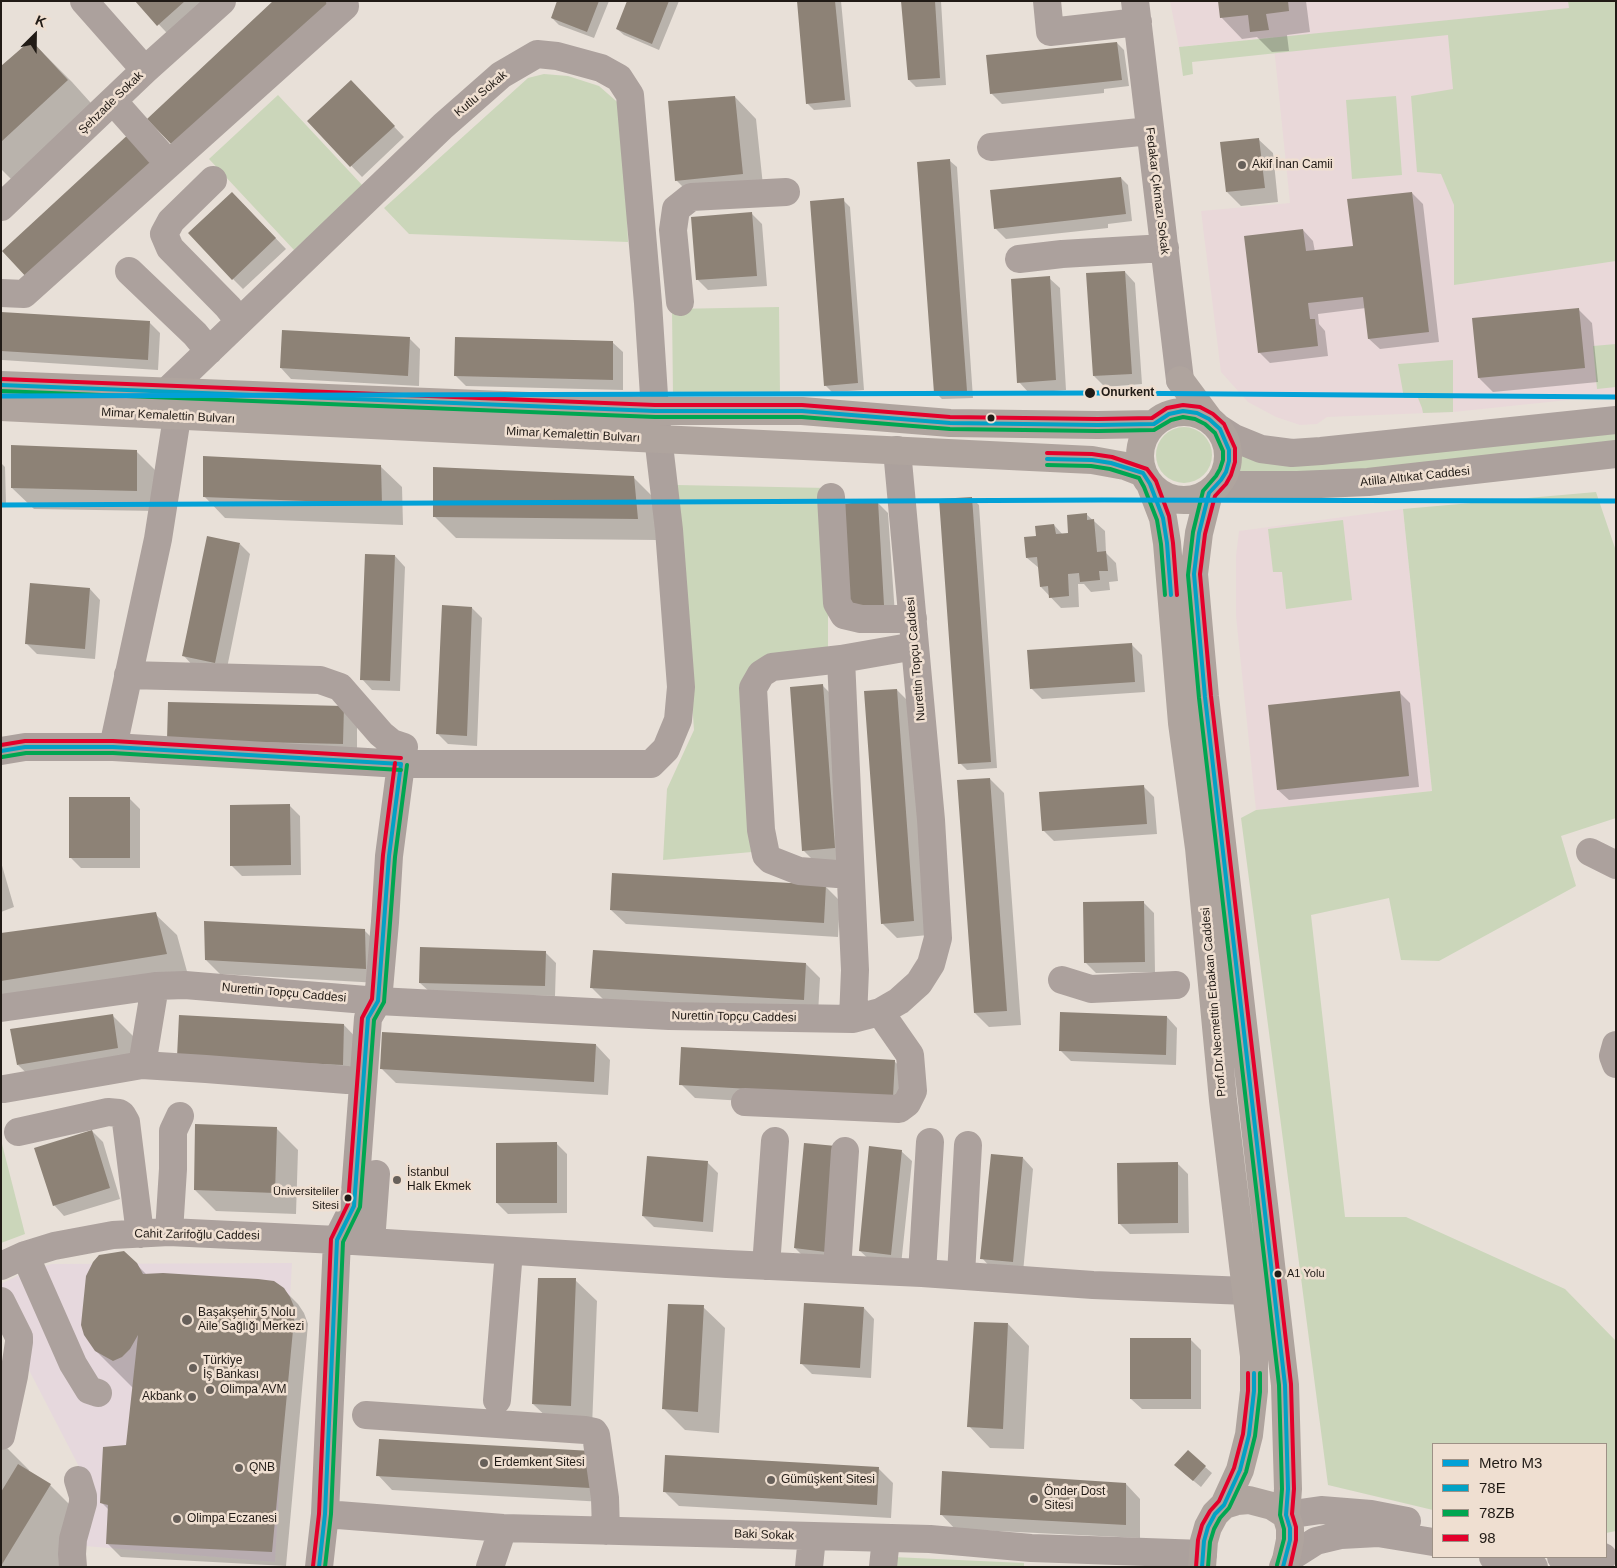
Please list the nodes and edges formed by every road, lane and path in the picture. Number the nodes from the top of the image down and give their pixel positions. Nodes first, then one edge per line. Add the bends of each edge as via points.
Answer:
1 (84, 1) edge
2 (222, 1) edge
3 (340, 1) edge
4 (1047, 1) edge
5 (1137, 12) edge
6 (145, 70) junction
7 (112, 101) junction
8 (1150, 131) junction
9 (991, 147) dead end
10 (169, 164) junction
11 (213, 180) dead end
12 (786, 192) dead end
13 (1, 207) edge
14 (1165, 248) junction
15 (1018, 259) dead end
16 (129, 271) dead end
17 (1, 293) edge
18 (680, 302) dead end
19 (239, 322) junction
20 (209, 351) junction
21 (1180, 380) junction
22 (1, 385) edge
23 (166, 392) junction
24 (1, 407) edge
25 (655, 411) junction
26 (176, 416) junction
27 (1158, 420) junction
28 (1616, 420) edge
29 (1214, 424) junction
30 (658, 438) junction
31 (897, 450) junction
32 (1616, 454) edge
33 (1146, 478) junction
34 (1212, 491) junction
35 (831, 497) dead end
36 (913, 619) junction
37 (915, 646) junction
38 (841, 659) junction
39 (128, 675) junction
40 (112, 747) junction
41 (1, 751) edge
42 (402, 755) junction
43 (1590, 852) dead end
44 (1616, 865) edge
45 (850, 874) junction
46 (1062, 980) dead end
47 (1176, 985) dead end
48 (155, 986) junction
49 (378, 1001) junction
50 (1, 1008) edge
51 (880, 1012) junction
52 (853, 1019) junction
53 (1616, 1045) edge
54 (1616, 1064) edge
55 (142, 1066) junction
56 (356, 1080) junction
57 (4, 1089) dead end
58 (745, 1102) dead end
59 (180, 1116) dead end
60 (18, 1132) dead end
61 (775, 1141) dead end
62 (930, 1142) dead end
63 (968, 1145) dead end
64 (845, 1150) dead end
65 (169, 1232) junction
66 (140, 1234) junction
67 (337, 1240) junction
68 (371, 1242) junction
69 (509, 1251) junction
70 (13, 1260) edge
71 (766, 1266) junction
72 (837, 1269) junction
73 (922, 1273) junction
74 (961, 1276) junction
75 (1247, 1290) junction
76 (1, 1301) edge
77 (98, 1393) dead end
78 (497, 1400) dead end
79 (366, 1416) dead end
80 (1, 1436) edge
81 (78, 1480) dead end
82 (1220, 1509) junction
83 (325, 1514) junction
84 (1286, 1516) junction
85 (1432, 1527) edge
86 (503, 1528) junction
87 (606, 1531) junction
88 (812, 1537) junction
89 (886, 1538) junction
90 (1432, 1542) edge
91 (1031, 1557) edge
92 (1497, 1558) edge
93 (1570, 1558) edge
94 (1597, 1558) edge
95 (1203, 1563) edge
96 (1284, 1563) edge
97 (73, 1567) edge
98 (319, 1567) edge
99 (490, 1567) edge
100 (809, 1567) edge
101 (884, 1567) edge
102 (1534, 1567) edge

1 - 6 street
2 - 6 street, Şehzade Sokak
3 - 10 street via 345,6
4 - 5 street via 1050,32
5 - 8 street, Fedakar Çıkmazı Sokak
6 - 7 street, Şehzade Sokak
7 - 10 street
7 - 13 street, Şehzade Sokak
8 - 9 street
8 - 14 street, Fedakar Çıkmazı Sokak
10 - 17 street via 24,294
11 - 19 street via 171,221 164,234 170,248
12 - 18 street via 691,197 676,209 673,230
14 - 15 street
14 - 21 street, Fedakar Çıkmazı Sokak
16 - 20 street
19 - 20 street, Kutlu Sokak
19 - 25 street, Kutlu Sokak via 443,126 501,75 537,54 557,56 601,68 619,78 630,95
20 - 23 street, Kutlu Sokak
21 - 27 main road via 1173,398
21 - 29 main road
22 - 23 main road
23 - 25 main road
24 - 26 main road, Mimar Kemalettin Bulvarı
25 - 27 main road via 802,410 950,423 1098,425
25 - 30 street, Kutlu Sokak
26 - 30 main road, Mimar Kemalettin Bulvarı
26 - 39 street via 158,539
27 - 29 main road via 1183,411 1197,413
27 - 33 main road via 1141,444 1140,459
28 - 29 street via 1292,453 1261,449 1234,438
29 - 34 main road via 1226,439 1228,461 1226,472
30 - 31 main road, Mimar Kemalettin Bulvarı
30 - 42 street, Kutlu Sokak via 681,687 678,720 666,749 651,764
31 - 33 main road, Mimar Kemalettin Bulvarı via 1092,460 1125,466
31 - 36 street, Nurettin Topçu Caddesi
32 - 34 street, Atilla Altıkat Caddesi via 1368,482 1239,485
33 - 34 main road via 1161,493 1174,499 1188,500
33 - 75 main road, Prof.Dr.Necmettin Erbakan Caddesi via 1162,518 1166,543 1182,723 1199,848
34 - 84 main road, Prof.Dr.Necmettin Erbakan Caddesi via 1199,533 1194,574 1205,697 1285,1385
35 - 36 street via 837,603 844,615 861,619
36 - 37 street, Nurettin Topçu Caddesi
37 - 38 street
37 - 51 street, Nurettin Topçu Caddesi via 938,938 931,964 919,983 899,1001
38 - 45 street
38 - 45 street via 772,667 761,674 753,688 766,855 799,871
39 - 40 street
39 - 42 street via 320,680 340,687
40 - 41 street, Kutlu Sokak via 25,747
40 - 42 street, Kutlu Sokak
42 - 49 street via 389,856
43 - 44 street
45 - 52 street via 855,970
46 - 47 street via 1091,989
48 - 49 street, Nurettin Topçu Caddesi via 185,985
48 - 50 street, Nurettin Topçu Caddesi
48 - 55 street
49 - 52 street, Nurettin Topçu Caddesi via 669,1016
49 - 56 street via 368,1018
51 - 52 street, Nurettin Topçu Caddesi
51 - 58 street via 910,1055 913,1091 908,1103 900,1109
53 - 54 street
55 - 56 street
55 - 57 street
56 - 67 street via 354,1206
56 - 68 street via 381,1100
59 - 65 street via 173,1131
60 - 66 street via 108,1112 122,1115 126,1122
61 - 71 street
62 - 73 street
63 - 74 street
64 - 72 street
65 - 66 street, Cahit Zarifoğlu Caddesi
65 - 67 street, Cahit Zarifoğlu Caddesi
66 - 70 street, Cahit Zarifoğlu Caddesi via 113,1235 54,1246
67 - 68 street, Cahit Zarifoğlu Caddesi
67 - 83 street
68 - 69 street, Cahit Zarifoğlu Caddesi
69 - 71 street, Cahit Zarifoğlu Caddesi
69 - 78 street
70 - 77 street via 73,1364 90,1390
71 - 72 street, Cahit Zarifoğlu Caddesi
72 - 73 street, Cahit Zarifoğlu Caddesi
73 - 74 street, Cahit Zarifoğlu Caddesi
74 - 75 street, Cahit Zarifoğlu Caddesi via 1093,1285
75 - 82 main road, Prof.Dr.Necmettin Erbakan Caddesi via 1254,1356 1250,1436 1240,1470
76 - 80 street via 19,1337
79 - 87 street via 594,1432 605,1498
81 - 97 street via 83,1502 73,1539
82 - 84 main road via 1237,1501 1249,1500 1272,1506
82 - 95 main road, Prof.Dr.Necmettin Erbakan Caddesi via 1208,1526
83 - 86 street, Baki Sokak
83 - 98 street
84 - 85 street via 1321,1510 1371,1514
84 - 96 main road, Prof.Dr.Necmettin Erbakan Caddesi via 1290,1540
86 - 87 street, Baki Sokak
86 - 99 street
87 - 88 street, Baki Sokak
88 - 89 street, Baki Sokak
88 - 100 street
89 - 91 street, Baki Sokak via 930,1539
89 - 101 street
90 - 96 street via 1378,1533 1341,1535 1316,1541
91 - 95 street, Baki Sokak
92 - 102 street
93 - 94 street

